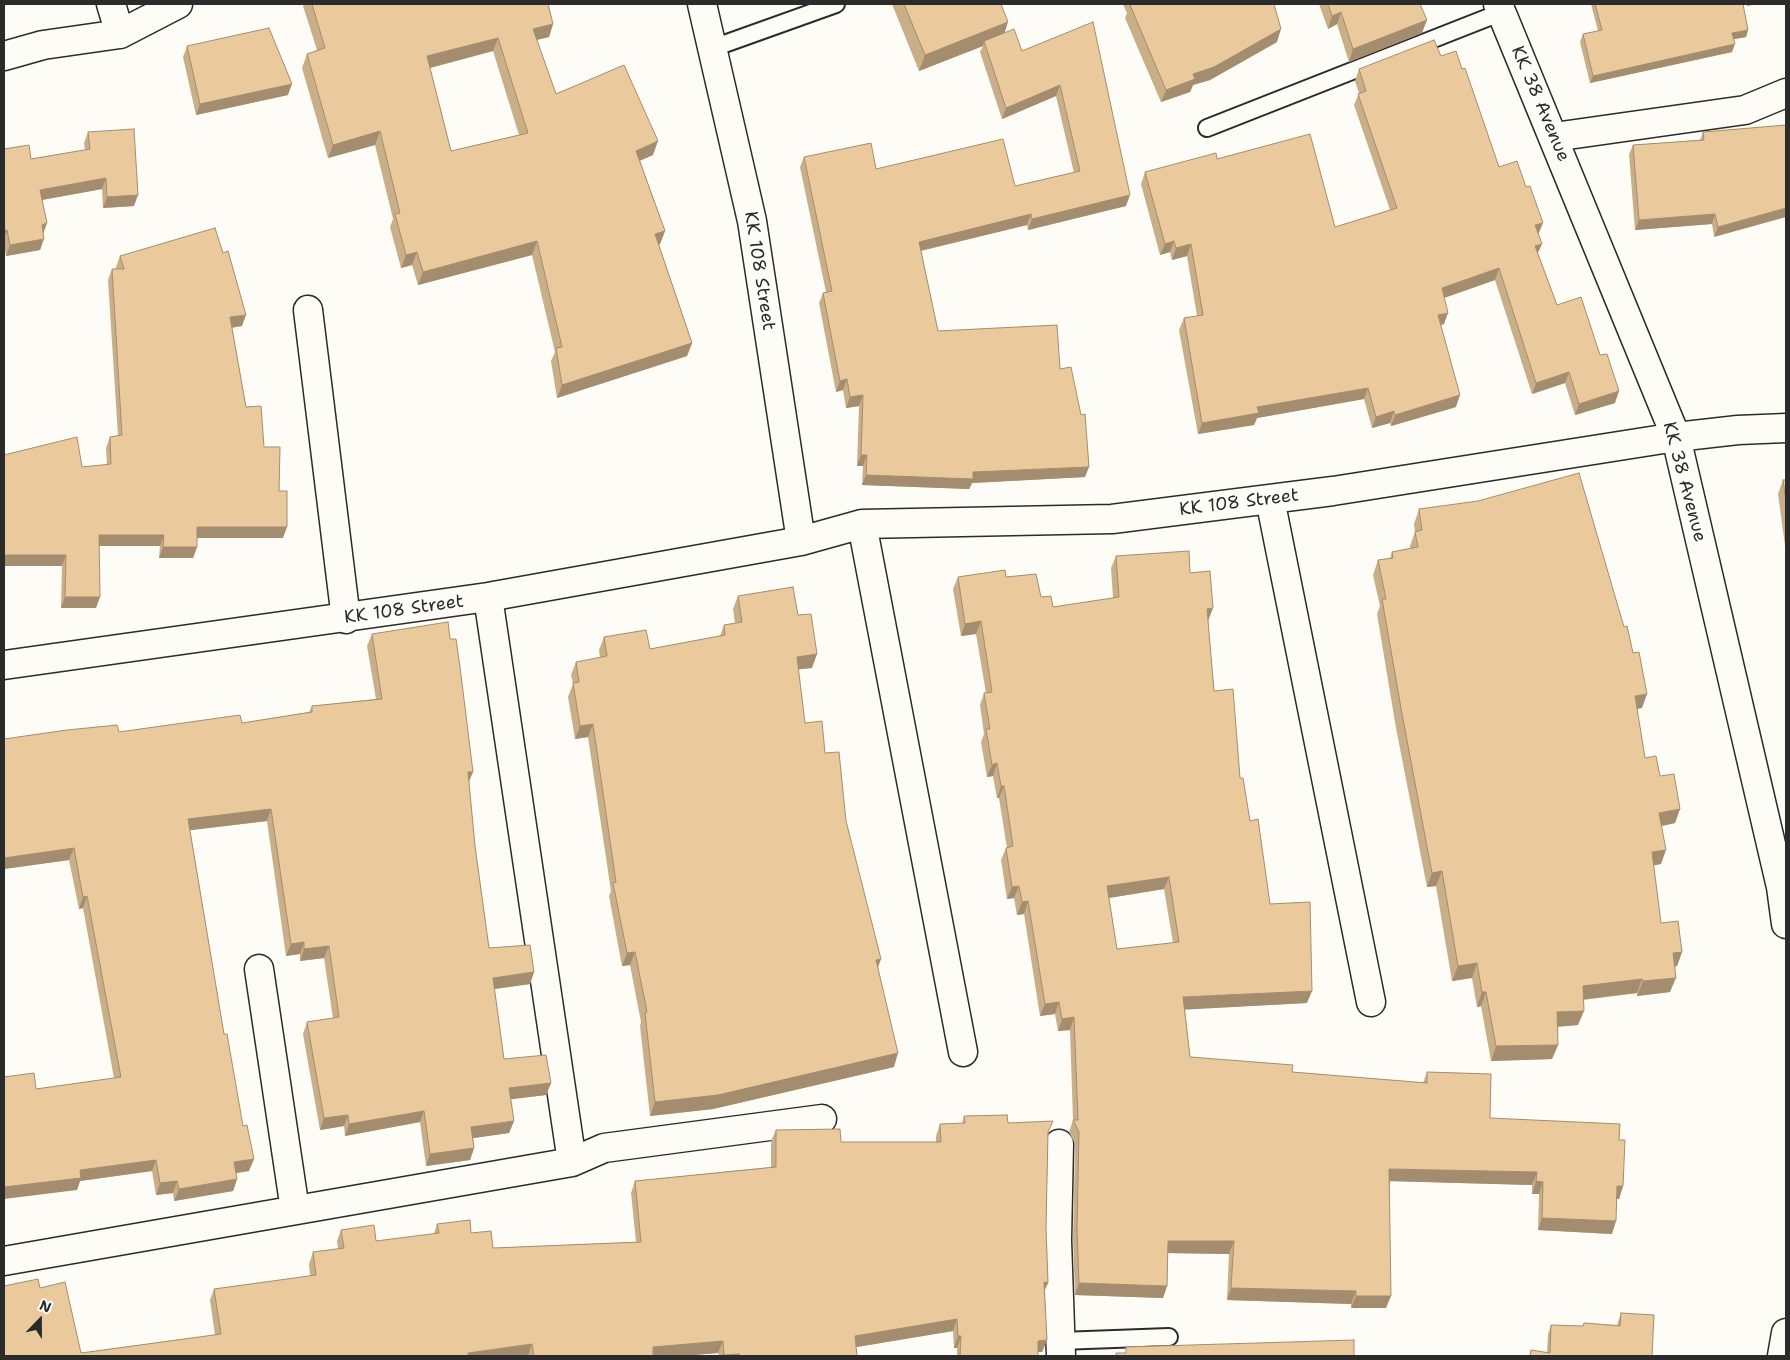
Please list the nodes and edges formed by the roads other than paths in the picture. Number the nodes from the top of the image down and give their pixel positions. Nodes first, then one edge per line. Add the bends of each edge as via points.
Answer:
1 (111, 4) edge
2 (178, 4) edge
3 (702, 4) edge
4 (836, 4) edge
5 (1500, 8) edge
6 (120, 34) junction
7 (712, 48) junction
8 (4, 56) edge
9 (1786, 93) edge
10 (1207, 128) dead end
11 (1554, 137) junction
12 (308, 310) dead end
13 (1786, 428) edge
14 (1676, 437) junction
15 (1270, 500) junction
16 (862, 524) junction
17 (801, 541) junction
18 (488, 597) junction
19 (346, 619) junction
20 (4, 665) edge
21 (1786, 924) edge
22 (259, 969) dead end
23 (1371, 1002) dead end
24 (963, 1052) dead end
25 (822, 1119) dead end
26 (1058, 1144) dead end
27 (572, 1162) junction
28 (295, 1210) junction
29 (4, 1260) edge
30 (1786, 1333) edge
31 (1169, 1337) dead end
32 (1061, 1349) edge
33 (1782, 1356) edge

1 - 6 street
2 - 6 street
3 - 7 street, KK 108 Street
4 - 7 lane
5 - 10 lane
5 - 11 street, KK 38 Avenue
6 - 8 street via 43,45
7 - 17 street, KK 108 Street via 752,221
9 - 11 street via 1745,110
11 - 14 street, KK 38 Avenue
12 - 19 street
13 - 14 street, KK 108 Street
14 - 15 street, KK 108 Street
14 - 21 street, KK 38 Avenue
15 - 16 street, KK 108 Street via 1112,519
15 - 23 street
16 - 17 street, KK 108 Street
16 - 24 street
17 - 18 street, KK 108 Street
18 - 19 street, KK 108 Street
18 - 27 street
19 - 20 street, KK 108 Street
22 - 28 street
25 - 27 street via 604,1148
26 - 32 street
27 - 28 street
28 - 29 street
30 - 33 street
31 - 32 lane

